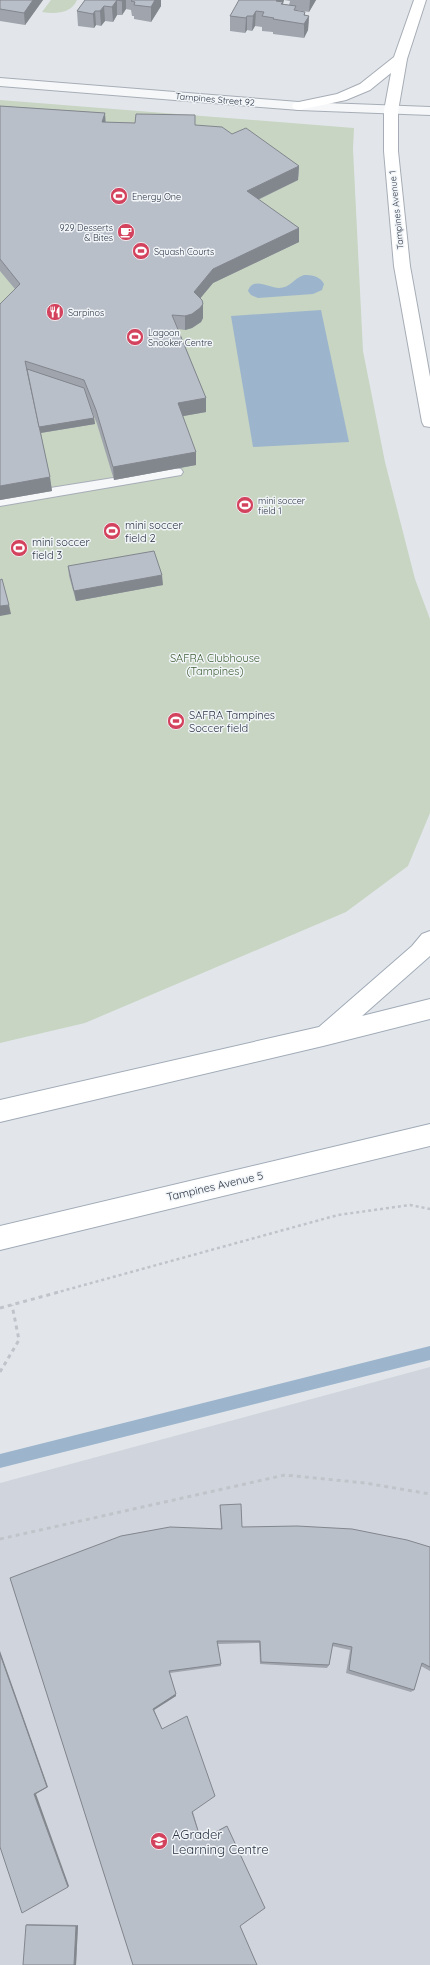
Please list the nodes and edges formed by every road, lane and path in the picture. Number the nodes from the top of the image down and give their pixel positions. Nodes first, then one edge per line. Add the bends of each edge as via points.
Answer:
1 (420, 0) edge
2 (400, 59) junction
3 (0, 82) edge
4 (299, 106) junction
5 (391, 111) junction
6 (430, 112) edge
7 (430, 422) edge
8 (176, 472) edge
9 (0, 501) edge
10 (430, 940) edge
11 (430, 1009) edge
12 (323, 1036) junction
13 (0, 1111) edge
14 (430, 1135) edge
15 (407, 1140) junction
16 (430, 1148) edge
17 (430, 1209) edge
18 (0, 1238) edge
19 (12, 1305) junction
20 (0, 1308) edge
21 (0, 1372) edge
22 (430, 1494) edge
23 (0, 1539) edge

1 - 2 main road, Tampines Avenue 1
2 - 4 main road via 365,87 341,97
2 - 5 main road, Tampines Avenue 1
3 - 4 street, Tampines Street 92
4 - 5 street, Tampines Street 92
5 - 6 street, Tampines Street 92
5 - 7 main road, Tampines Avenue 1 via 391,151 402,266
8 - 9 lane
10 - 12 main road via 420,952
11 - 12 main road
12 - 13 main road
14 - 15 main road, Tampines Avenue 5
15 - 16 main road
15 - 18 main road, Tampines Avenue 5
17 - 19 path via 410,1206 338,1215
19 - 20 path
19 - 21 path via 19,1340
22 - 23 path via 365,1483 285,1475

